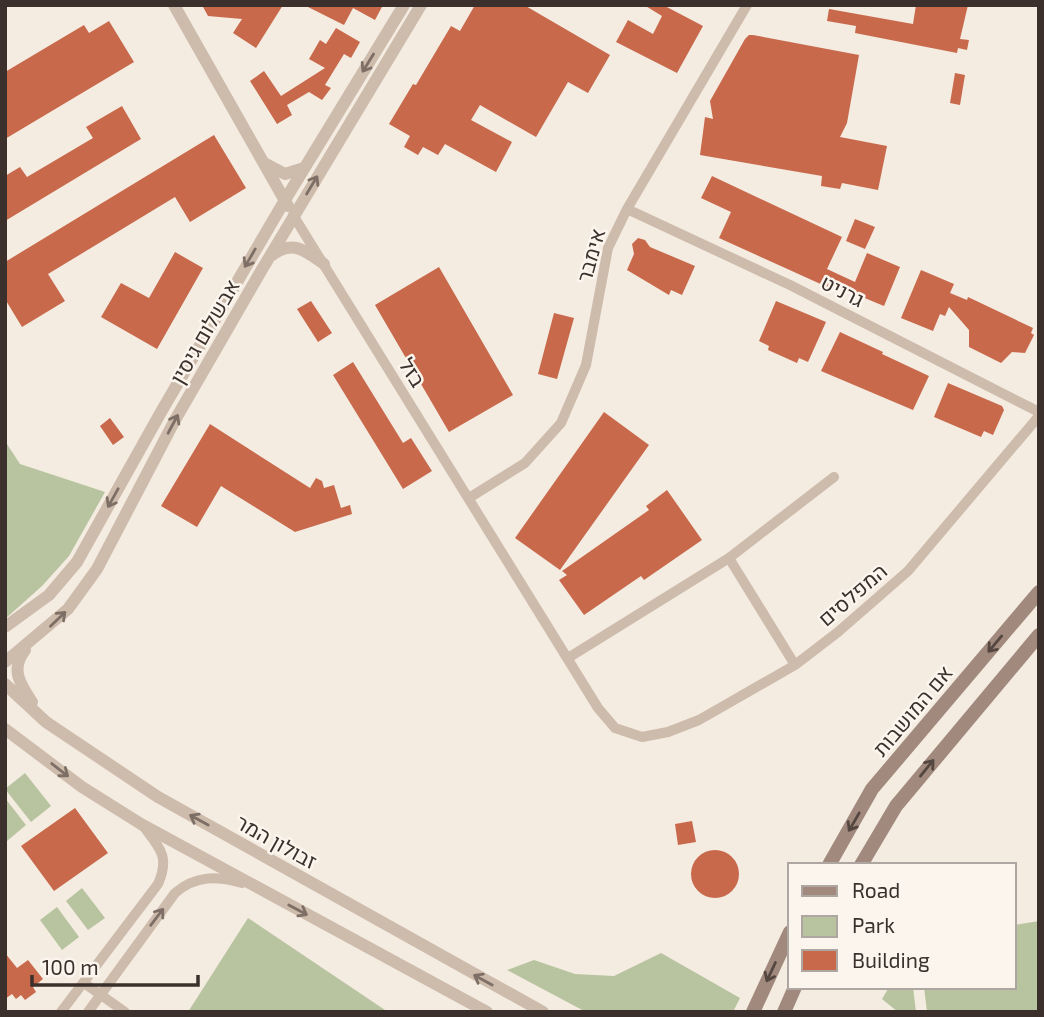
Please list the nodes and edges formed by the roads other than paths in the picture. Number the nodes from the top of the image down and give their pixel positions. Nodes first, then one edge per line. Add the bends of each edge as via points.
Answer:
1 (174, 5) edge
2 (404, 5) edge
3 (421, 5) edge
4 (747, 5) edge
5 (263, 162) junction
6 (304, 168) junction
7 (285, 200) junction
8 (627, 209) junction
9 (293, 215) junction
10 (269, 257) junction
11 (324, 264) junction
12 (1039, 414) edge
13 (834, 477) dead end
14 (468, 498) junction
15 (729, 558) junction
16 (1039, 592) edge
17 (5, 627) edge
18 (1039, 635) edge
19 (29, 644) junction
20 (568, 658) junction
21 (5, 663) edge
22 (795, 665) junction
23 (5, 684) edge
24 (46, 722) junction
25 (5, 729) edge
26 (642, 737) joint
27 (141, 824) junction
28 (830, 863) edge
29 (862, 863) edge
30 (258, 889) junction
31 (788, 936) edge
32 (84, 983) junction
33 (794, 989) edge
34 (100, 994) junction
35 (61, 1012) edge
36 (88, 1012) edge
37 (125, 1012) edge
38 (487, 1012) edge
39 (543, 1012) edge
40 (753, 1012) edge
41 (784, 1012) edge

1 - 5 street, בזל
2 -> 6 street, אבשלום גיסין
9 -> 3 street, אבשלום גיסין
4 - 8 street, אימבר
5 - 6 street via 285,174
5 - 7 street, בזל
6 - 7 street, אבשלום גיסין
7 - 9 street, בזל
7 -> 17 street, אבשלום גיסין via 77,562 49,595
8 - 12 street, גרניט via 790,285
8 - 14 street, אימבר via 608,248 586,365 561,423 525,463
9 - 10 street, אבשלום גיסין
9 - 11 street, בזל
10 - 11 street via 293,247
19 -> 10 street, אבשלום גיסין via 68,609 97,569 175,420
11 - 14 street, בזל
12 - 22 street, המפלסים via 908,572
13 - 15 street
14 - 20 street, בזל
15 - 20 street
15 - 22 street
16 -> 28 main road, אם המושבות via 872,789
29 -> 18 main road via 896,806
19 - 21 street, אבשלום גיסין
19 - 24 street via 16,666 17,677
20 - 26 street, בזל via 615,728
22 - 26 street, המפלסים via 699,720
23 - 24 street, זבולון המר
39 -> 24 street, זבולון המר via 158,797
25 -> 27 street
27 - 30 street
27 - 32 street via 162,852 163,873
34 -> 30 street via 183,886 205,878
30 -> 38 street
31 -> 40 main road
32 - 34 street
32 - 35 street
33 - 41 main road
34 - 36 street
34 - 37 street

